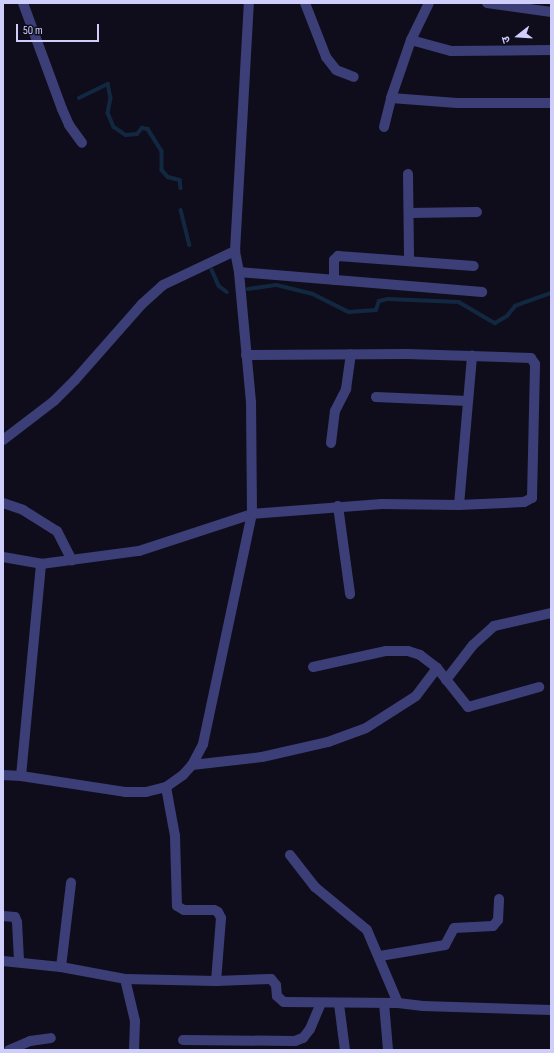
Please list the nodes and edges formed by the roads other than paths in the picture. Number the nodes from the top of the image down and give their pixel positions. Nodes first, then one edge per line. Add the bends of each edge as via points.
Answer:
1 (23, 3) edge
2 (249, 3) edge
3 (305, 3) edge
4 (429, 3) edge
5 (487, 3) edge
6 (523, 5) edge
7 (551, 12) edge
8 (411, 40) junction
9 (551, 50) edge
10 (354, 77) dead end
11 (391, 98) junction
12 (551, 103) edge
13 (384, 127) dead end
14 (82, 142) dead end
15 (408, 174) dead end
16 (477, 212) dead end
17 (409, 213) junction
18 (235, 251) junction
19 (410, 261) junction
20 (474, 266) dead end
21 (239, 272) junction
22 (334, 280) junction
23 (482, 292) dead end
24 (351, 354) junction
25 (246, 355) junction
26 (472, 356) junction
27 (376, 397) dead end
28 (468, 401) junction
29 (3, 440) edge
30 (331, 443) dead end
31 (3, 503) edge
32 (459, 505) junction
33 (338, 506) junction
34 (252, 514) junction
35 (3, 557) edge
36 (72, 560) junction
37 (40, 564) junction
38 (350, 594) dead end
39 (551, 613) edge
40 (313, 667) dead end
41 (437, 668) junction
42 (446, 680) junction
43 (539, 687) dead end
44 (192, 765) junction
45 (3, 775) edge
46 (21, 776) junction
47 (166, 787) junction
48 (290, 855) dead end
49 (71, 883) dead end
50 (499, 900) dead end
51 (3, 916) edge
52 (380, 956) junction
53 (3, 961) edge
54 (19, 961) junction
55 (61, 967) junction
56 (125, 979) junction
57 (216, 981) junction
58 (321, 1003) junction
59 (384, 1003) junction
60 (398, 1003) junction
61 (339, 1004) junction
62 (551, 1010) edge
63 (51, 1038) dead end
64 (183, 1040) dead end
65 (9, 1050) edge
66 (134, 1050) edge
67 (345, 1050) edge
68 (388, 1050) edge

1 - 14 street via 62,110 69,125
2 - 18 street
3 - 10 street via 326,57 336,70
4 - 8 street
5 - 6 street
6 - 7 street
8 - 9 street via 451,51
8 - 11 street
11 - 12 street via 457,103
11 - 13 street
15 - 17 street
16 - 17 street
17 - 19 street
18 - 21 street
18 - 29 street via 163,285 142,304 54,401
19 - 20 street
19 - 22 street via 338,256 334,260
21 - 22 street
21 - 25 street
22 - 23 street
24 - 25 street
24 - 26 street
24 - 30 street via 346,389 336,411
25 - 34 street via 253,438
26 - 28 street
26 - 32 street via 528,356 534,360 534,490 532,498 524,502
27 - 28 street
28 - 32 street
31 - 36 street via 23,510 57,531
32 - 33 street
33 - 34 street
33 - 38 street
34 - 36 street via 139,551
34 - 44 street via 203,744
35 - 37 street
36 - 37 street
37 - 46 street
39 - 42 street via 494,626 473,645
40 - 41 street via 386,651 408,651 420,655
41 - 42 street
41 - 44 street via 416,696 366,728 328,742 262,757
42 - 43 street via 468,707
44 - 47 street
45 - 46 street
46 - 47 street via 125,792 146,792
47 - 57 street via 175,836 177,906 184,910 214,910 221,918
48 - 52 street via 315,887 367,930
49 - 55 street
50 - 52 street via 498,920 493,926 454,928 446,945
51 - 54 street via 15,917 17,922
52 - 60 street
53 - 54 street
54 - 55 street
55 - 56 street
56 - 57 street
56 - 66 street via 135,1021
57 - 58 street via 272,979 280,1001
58 - 61 street
58 - 64 street via 310,1029 303,1038 295,1041
59 - 60 street
59 - 61 street
59 - 68 street
60 - 62 street
61 - 67 street
63 - 65 street

